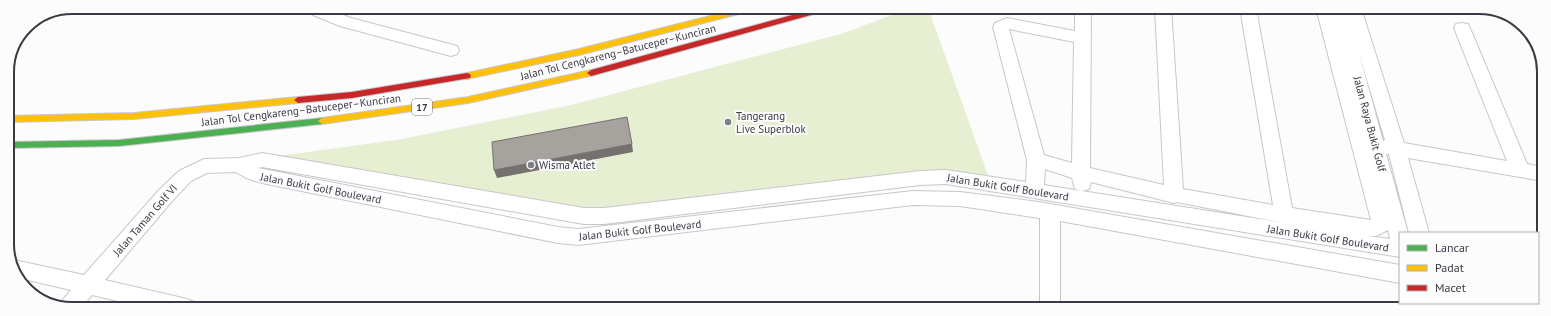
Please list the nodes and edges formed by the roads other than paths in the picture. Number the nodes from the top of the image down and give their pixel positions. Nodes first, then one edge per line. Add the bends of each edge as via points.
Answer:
1 (326, 14) edge
2 (727, 14) edge
3 (805, 14) edge
4 (1083, 14) edge
5 (1163, 14) edge
6 (1249, 14) edge
7 (1326, 14) edge
8 (1341, 14) edge
9 (1355, 14) edge
10 (1462, 28) dead end
11 (1083, 38) junction
12 (451, 50) dead end
13 (14, 119) edge
14 (14, 145) edge
15 (1375, 145) junction
16 (1397, 149) junction
17 (1036, 160) junction
18 (239, 165) junction
19 (1520, 170) junction
20 (1081, 173) junction
21 (1537, 173) edge
22 (1035, 191) junction
23 (1174, 196) junction
24 (1084, 199) junction
25 (1050, 212) junction
26 (1284, 215) junction
27 (1086, 218) junction
28 (1419, 232) edge
29 (1399, 236) edge
30 (1399, 249) edge
31 (20, 269) edge
32 (1399, 274) edge
33 (88, 285) junction
34 (73, 302) edge
35 (161, 302) edge
36 (1050, 302) edge

1 - 12 street via 346,22
2 - 13 highway, Jalan Tol Cengkareng–Batuceper–Kunciran / 17 via 579,52 470,76 352,95 142,115
3 - 14 highway, Jalan Tol Cengkareng–Batuceper–Kunciran / 17 via 578,76 468,100 348,118 192,136 119,143
4 - 11 street
5 - 23 street
6 - 26 street
7 - 26 street via 1381,221 1380,226 1365,228
8 - 15 street, Jalan Raya Bukit Golf
9 - 16 street, Jalan Raya Bukit Golf
10 - 19 street
11 - 17 street via 1007,23 1001,27
11 - 20 street
15 - 16 street
15 - 29 street, Jalan Raya Bukit Golf
16 - 19 street
16 - 28 street, Jalan Raya Bukit Golf
17 - 20 street
17 - 22 street
18 - 22 street, Jalan Bukit Golf Boulevard via 270,160 584,216 604,216 934,177
18 - 25 street, Jalan Bukit Golf Boulevard via 262,176 578,237 913,198 960,199
18 - 33 street, Jalan Taman Golf VI via 204,166 185,176
19 - 21 street
20 - 23 street
20 - 24 street
22 - 24 street, Jalan Bukit Golf Boulevard
23 - 26 street
24 - 27 street
24 - 30 street, Jalan Bukit Golf Boulevard
25 - 27 street, Jalan Bukit Golf Boulevard
25 - 36 street
27 - 32 street, Jalan Bukit Golf Boulevard
31 - 33 street
33 - 34 street, Jalan Taman Golf VI
33 - 35 street

